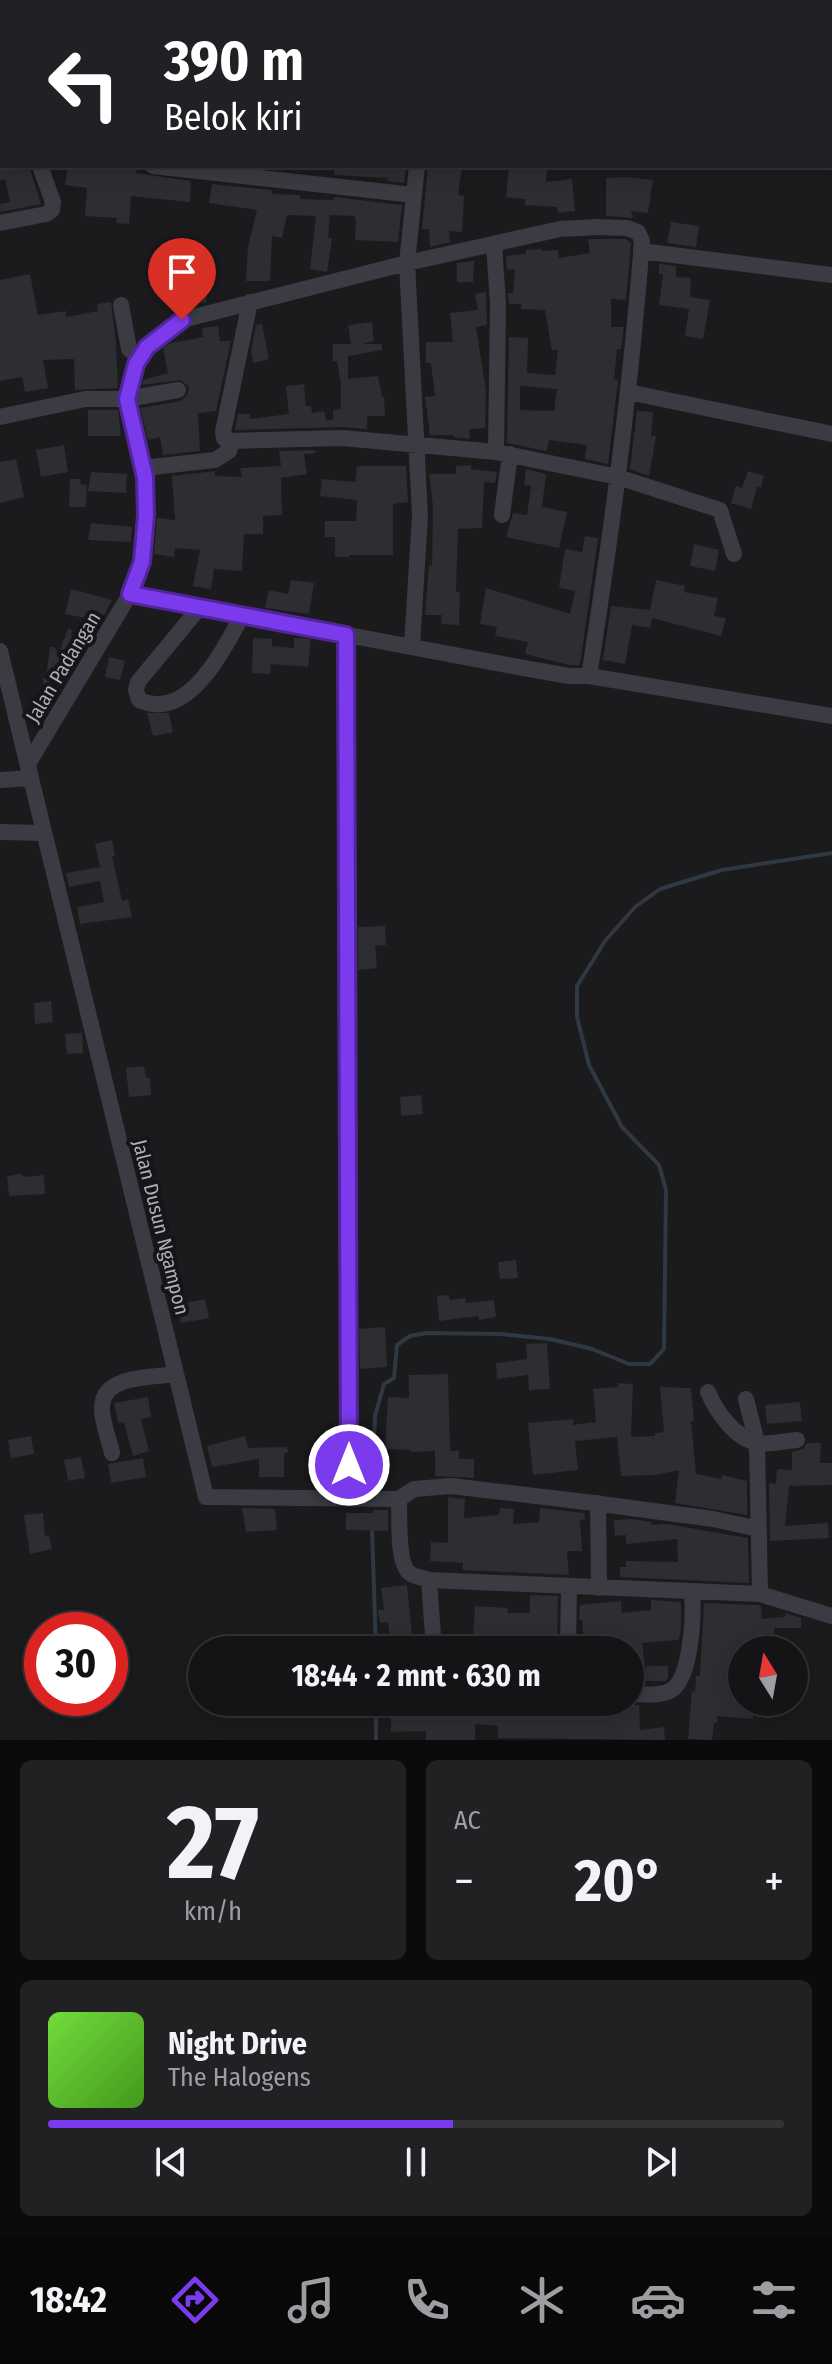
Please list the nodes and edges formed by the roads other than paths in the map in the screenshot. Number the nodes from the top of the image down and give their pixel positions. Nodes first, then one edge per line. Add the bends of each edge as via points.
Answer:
1 (41, 168) edge
2 (194, 168) edge
3 (417, 168) edge
4 (214, 169) edge
5 (414, 195) junction
6 (0, 223) edge
7 (494, 244) junction
8 (641, 251) junction
9 (407, 263) junction
10 (832, 275) edge
11 (250, 302) junction
12 (121, 305) dead end
13 (141, 357) junction
14 (178, 390) dead end
15 (628, 392) junction
16 (127, 399) junction
17 (0, 417) edge
18 (832, 434) edge
19 (232, 441) junction
20 (417, 445) junction
21 (503, 453) junction
22 (143, 468) junction
23 (618, 477) junction
24 (502, 515) dead end
25 (734, 554) dead end
26 (130, 594) junction
27 (200, 607) junction
28 (243, 614) junction
29 (346, 635) junction
30 (412, 646) junction
31 (0, 651) edge
32 (589, 676) junction
33 (832, 716) edge
34 (29, 771) junction
35 (0, 780) edge
36 (0, 832) edge
37 (44, 833) junction
38 (176, 1374) junction
39 (708, 1392) dead end
40 (746, 1399) dead end
41 (797, 1440) dead end
42 (757, 1443) junction
43 (112, 1453) dead end
44 (364, 1498) junction
45 (399, 1499) junction
46 (598, 1503) junction
47 (759, 1529) junction
48 (429, 1580) junction
49 (569, 1586) junction
50 (599, 1588) junction
51 (692, 1593) junction
52 (760, 1594) junction
53 (832, 1616) edge
54 (433, 1636) edge
55 (568, 1636) edge
56 (644, 1695) edge

1 - 6 street via 52,210
2 - 4 street
3 - 5 street
4 - 5 street
5 - 9 street
7 - 8 street via 560,229 627,228 638,232
7 - 9 street
7 - 21 street
8 - 10 street
8 - 15 street
9 - 11 street
9 - 20 street
11 - 13 street via 182,320
11 - 19 street via 223,432
12 - 13 street via 129,351
13 - 16 street
14 - 16 street
15 - 18 street
15 - 23 street
16 - 17 street via 85,399
16 - 22 street, Jalan Padangan
19 - 20 street via 342,438
19 - 22 street via 229,451 215,460
20 - 21 street
20 - 30 street via 420,515
21 - 23 street
21 - 24 street
22 - 26 street, Jalan Padangan via 142,562
23 - 25 street via 720,510
23 - 32 street
26 - 27 street
26 - 34 street, Jalan Padangan
27 - 28 street
27 - 28 street via 138,682 139,700 161,704 199,685
28 - 29 street
29 - 30 street
29 - 44 street
30 - 32 street
31 - 34 street, Jalan Dusun Ngampon
32 - 33 street
34 - 35 street
34 - 37 street, Jalan Dusun Ngampon
36 - 37 street
37 - 38 street, Jalan Dusun Ngampon
38 - 43 street via 116,1383 107,1390 102,1410
38 - 44 street, Jalan Dusun Ngampon via 206,1497
39 - 42 street via 715,1409
40 - 42 street
41 - 42 street
42 - 47 street
44 - 45 street, Jalan Dusun Ngampon
45 - 46 street, Jalan Dusun Ngampon via 414,1489 451,1486
45 - 48 street via 404,1568
46 - 47 street, Jalan Dusun Ngampon
46 - 50 street
47 - 52 street
48 - 49 street
48 - 54 street
49 - 50 street
49 - 55 street
50 - 51 street
51 - 52 street
51 - 56 street via 693,1635 682,1677 673,1690
52 - 53 street

